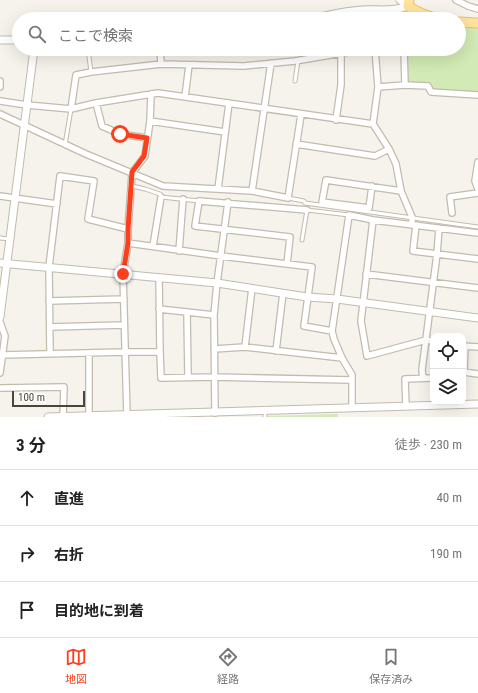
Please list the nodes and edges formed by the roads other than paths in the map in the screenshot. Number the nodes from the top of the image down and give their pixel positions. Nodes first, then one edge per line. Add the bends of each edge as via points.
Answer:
1 (400, 0) edge
2 (456, 0) edge
3 (408, 3) edge
4 (478, 9) edge
5 (353, 12) edge
6 (421, 12) edge
7 (466, 22) edge
8 (478, 23) edge
9 (0, 40) edge
10 (12, 40) edge
11 (33, 56) edge
12 (89, 56) edge
13 (160, 56) edge
14 (320, 56) edge
15 (342, 56) edge
16 (376, 56) edge
17 (404, 56) edge
18 (298, 61) junction
19 (271, 63) junction
20 (161, 64) junction
21 (189, 65) junction
22 (91, 72) junction
23 (0, 81) edge
24 (295, 81) dead end
25 (405, 85) junction
26 (0, 86) edge
27 (378, 88) junction
28 (151, 94) junction
29 (478, 95) edge
30 (185, 97) junction
31 (0, 101) edge
32 (96, 103) junction
33 (229, 103) junction
34 (27, 105) junction
35 (264, 108) junction
36 (71, 109) junction
37 (0, 114) edge
38 (301, 115) junction
39 (336, 120) junction
40 (150, 121) junction
41 (373, 124) junction
42 (24, 126) junction
43 (225, 132) junction
44 (147, 138) junction
45 (296, 144) junction
46 (65, 145) junction
47 (389, 149) junction
48 (478, 162) edge
49 (132, 172) junction
50 (132, 186) junction
51 (372, 186) junction
52 (218, 189) junction
53 (478, 189) edge
54 (252, 191) junction
55 (401, 191) junction
56 (478, 193) edge
57 (0, 196) edge
58 (161, 197) junction
59 (15, 198) junction
60 (288, 198) junction
61 (184, 199) junction
62 (200, 200) junction
63 (228, 202) junction
64 (57, 204) junction
65 (307, 210) junction
66 (452, 213) dead end
67 (349, 215) junction
68 (412, 217) junction
69 (373, 220) junction
70 (414, 225) junction
71 (478, 226) edge
72 (439, 228) junction
73 (128, 229) junction
74 (224, 230) junction
75 (478, 233) edge
76 (0, 238) edge
77 (10, 239) junction
78 (302, 240) dead end
79 (128, 243) junction
80 (153, 246) junction
81 (179, 251) junction
82 (437, 254) junction
83 (221, 256) junction
84 (478, 259) edge
85 (4, 264) edge
86 (288, 264) junction
87 (49, 267) junction
88 (123, 274) junction
89 (366, 274) junction
90 (159, 278) junction
91 (434, 282) junction
92 (217, 283) junction
93 (252, 288) junction
94 (478, 288) edge
95 (283, 293) junction
96 (307, 297) junction
97 (124, 299) junction
98 (337, 299) junction
99 (49, 301) junction
100 (363, 304) junction
101 (159, 309) junction
102 (187, 312) junction
103 (430, 312) junction
104 (214, 315) junction
105 (0, 317) edge
106 (478, 318) edge
107 (0, 322) edge
108 (124, 325) junction
109 (50, 327) junction
110 (332, 331) junction
111 (426, 340) junction
112 (430, 341) edge
113 (466, 346) edge
114 (478, 347) edge
115 (245, 348) junction
116 (214, 349) junction
117 (276, 351) junction
118 (125, 352) junction
119 (160, 352) junction
120 (89, 353) junction
121 (50, 354) junction
122 (2, 355) junction
123 (342, 358) junction
124 (464, 369) edge
125 (0, 373) edge
126 (478, 374) edge
127 (188, 377) junction
128 (214, 377) junction
129 (423, 378) junction
130 (430, 378) edge
131 (351, 380) junction
132 (0, 388) edge
133 (466, 403) edge
134 (478, 404) edge
135 (430, 405) edge
136 (406, 406) junction
137 (352, 408) junction
138 (215, 412) junction
139 (64, 416) edge
140 (89, 416) edge
141 (127, 416) junction
142 (48, 417) edge

1 - 3 street
2 - 4 street
3 - 5 street via 396,9
3 - 6 main road
7 - 8 main road
9 - 10 street
11 - 34 street
12 - 22 lane
13 - 20 street
14 - 18 street
15 - 39 street
16 - 27 street
17 - 25 street
18 - 19 street
18 - 24 lane
19 - 21 street via 244,66
19 - 35 street
20 - 21 street
20 - 22 street
21 - 30 street
22 - 36 street via 76,75
23 - 26 street
25 - 27 street
25 - 29 street via 428,86 431,92
27 - 41 street
28 - 30 street
28 - 32 street
28 - 40 street
30 - 33 street
31 - 34 street
32 - 36 street
32 - 44 street via 102,126 120,134
33 - 35 street
33 - 43 street
34 - 36 street
34 - 42 street
35 - 38 street
35 - 54 street
36 - 46 lane
37 - 42 street
38 - 39 street
38 - 45 street
39 - 41 street
40 - 43 street
40 - 44 street
41 - 47 street
42 - 46 street
42 - 59 street
43 - 52 street
44 - 49 street via 144,156
45 - 47 street via 375,156
45 - 60 street
46 - 49 street
47 - 55 street via 396,164
48 - 53 street via 475,182
49 - 50 street
49 - 52 street via 162,186
50 - 58 lane via 146,188 160,194
50 - 73 street
51 - 51 street via 326,180 322,202 369,208
51 - 55 street
52 - 54 street
54 - 60 street
55 - 68 street
56 - 66 street via 450,197
57 - 59 street
58 - 61 lane
58 - 80 street
59 - 64 street
59 - 77 street
60 - 68 lane via 304,200 306,203
61 - 62 lane
61 - 81 street
62 - 63 street
62 - 74 street via 195,226
63 - 65 street
63 - 74 street
64 - 73 street via 60,176 94,181 88,219
64 - 87 street
65 - 67 lane
65 - 78 lane
67 - 69 street
67 - 98 street
68 - 70 street
68 - 71 lane
69 - 70 street
69 - 89 street
70 - 72 street
70 - 82 street via 413,251
72 - 75 street
72 - 82 street
73 - 79 street
74 - 83 street
74 - 86 street via 290,237
76 - 77 lane
77 - 85 street
79 - 80 street
79 - 88 street
80 - 81 street
81 - 83 street
82 - 84 street
82 - 91 street
83 - 86 street
83 - 92 street
85 - 87 street
85 - 105 street
86 - 96 street via 312,267
87 - 88 street
87 - 99 street
88 - 90 street
88 - 97 street
89 - 91 street
89 - 100 street
90 - 92 street
90 - 101 street
91 - 94 street
91 - 103 street
92 - 93 street
92 - 104 street
93 - 95 street
93 - 115 street
95 - 96 street
95 - 117 street
96 - 98 street
96 - 110 street via 304,326
97 - 99 street
97 - 108 street
98 - 100 street
98 - 110 street
99 - 109 street
100 - 103 street
100 - 111 street via 361,321 367,356
101 - 102 street
101 - 119 street
102 - 104 street
102 - 127 street
103 - 106 street
103 - 111 street
104 - 116 street
107 - 122 street via 5,336
108 - 109 street
108 - 118 street
109 - 121 street
110 - 123 street
111 - 112 street
111 - 129 street
113 - 114 street
115 - 116 street
115 - 117 street
116 - 128 street
117 - 123 street
118 - 119 street
118 - 120 street
118 - 141 street
119 - 127 street via 161,378
120 - 121 street
120 - 140 street
121 - 122 street
122 - 125 street
123 - 131 street via 352,376
124 - 126 street via 464,372
127 - 128 street
128 - 131 street
128 - 138 street
129 - 130 street
129 - 136 street via 405,379
131 - 137 street
132 - 139 street via 64,387
133 - 134 street
135 - 136 street
136 - 137 street
137 - 138 street
138 - 141 street
139 - 140 street
139 - 142 street
140 - 141 street

